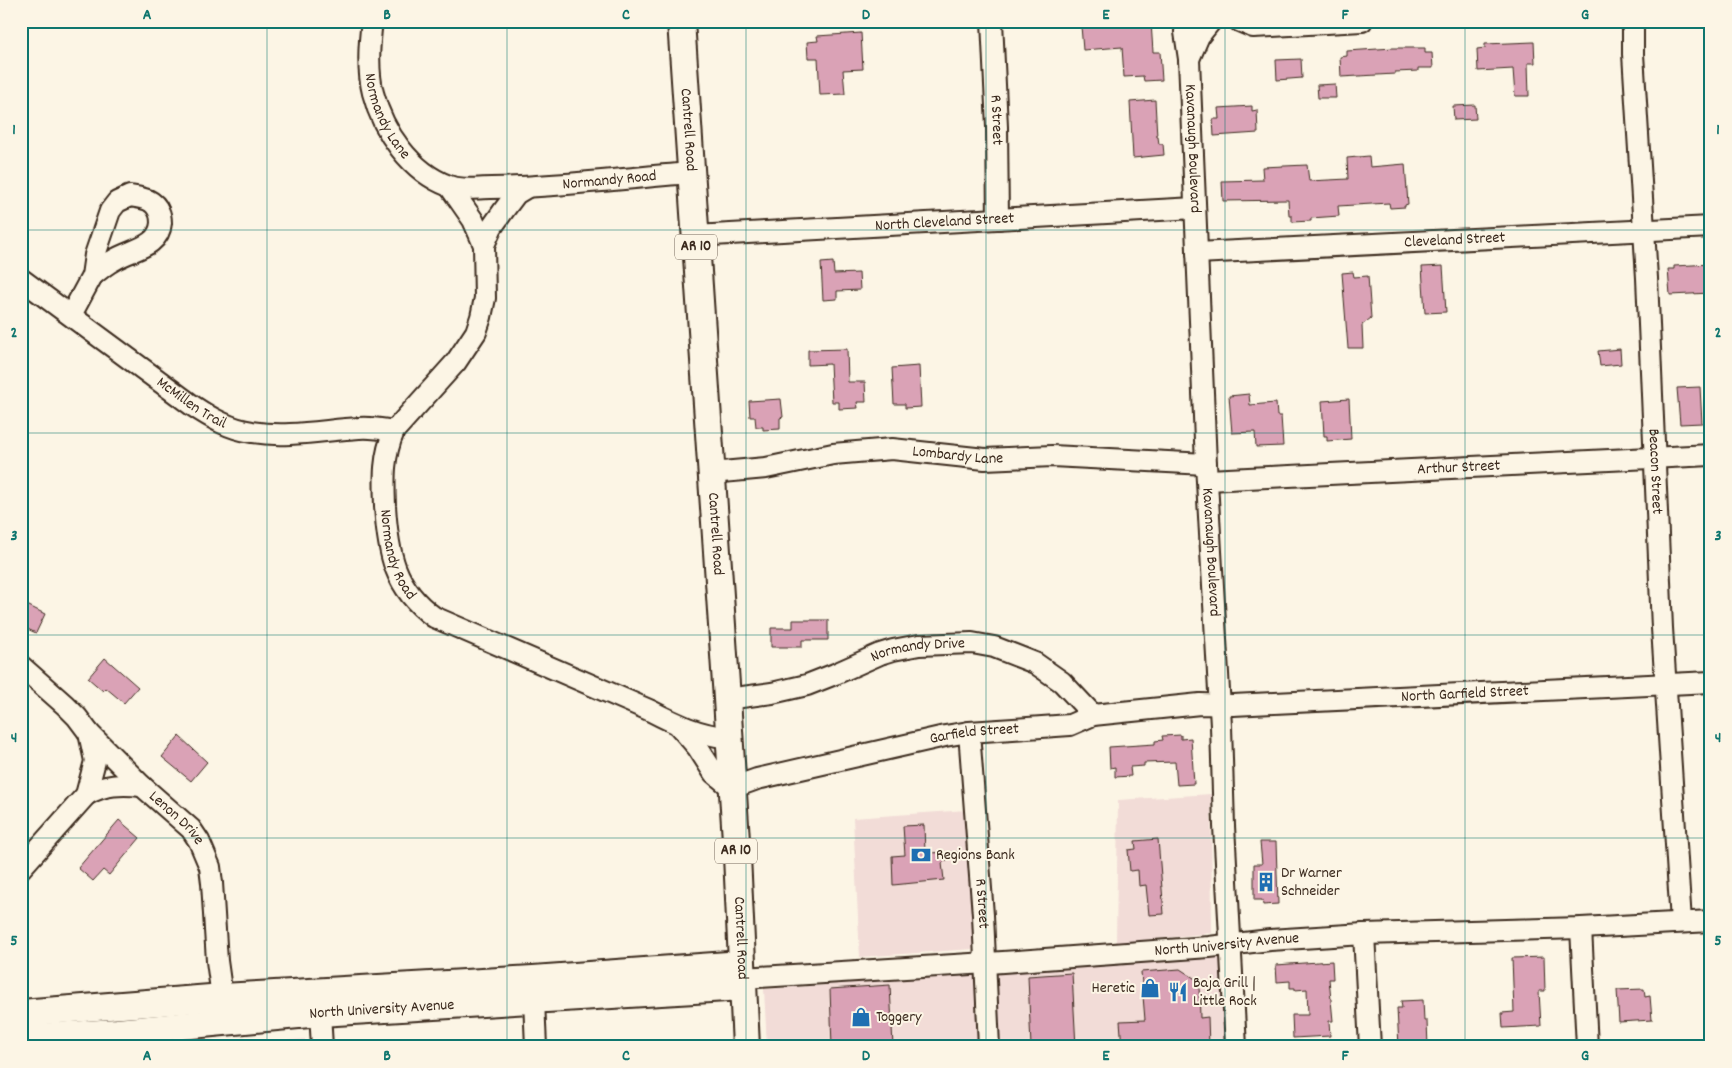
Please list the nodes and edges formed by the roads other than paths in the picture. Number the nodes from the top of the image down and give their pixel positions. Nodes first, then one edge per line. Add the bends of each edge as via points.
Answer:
1 (372, 21) edge
2 (681, 21) edge
3 (992, 21) edge
4 (1186, 21) edge
5 (1211, 21) edge
6 (1239, 21) edge
7 (1362, 21) edge
8 (1633, 21) edge
9 (1286, 23) edge
10 (1189, 59) junction
11 (691, 173) junction
12 (450, 187) junction
13 (526, 188) junction
14 (1195, 208) junction
15 (998, 218) junction
16 (1711, 227) edge
17 (1644, 231) junction
18 (695, 236) junction
19 (484, 245) junction
20 (1197, 253) junction
21 (92, 276) dead end
22 (21, 279) edge
23 (71, 315) junction
24 (394, 431) junction
25 (1711, 455) edge
26 (1655, 458) junction
27 (1207, 472) junction
28 (711, 473) junction
29 (21, 666) edge
30 (1711, 682) edge
31 (1666, 684) junction
32 (727, 699) junction
33 (1219, 705) junction
34 (1093, 715) junction
35 (679, 726) junction
36 (969, 732) junction
37 (89, 733) junction
38 (729, 738) junction
39 (142, 786) junction
40 (732, 788) junction
41 (86, 795) junction
42 (21, 868) edge
43 (1711, 921) edge
44 (1681, 922) junction
45 (1581, 928) junction
46 (1364, 934) junction
47 (1230, 945) junction
48 (984, 963) junction
49 (743, 976) junction
50 (534, 1000) junction
51 (224, 1010) junction
52 (21, 1013) edge
53 (320, 1013) junction
54 (21, 1038) edge
55 (322, 1047) edge
56 (536, 1047) edge
57 (746, 1047) edge
58 (989, 1047) edge
59 (1236, 1047) edge
60 (1370, 1047) edge
61 (1587, 1047) edge

1 - 12 street, Normandy Lane via 369,50 371,81 385,124 415,165
2 - 11 main road, Cantrell Road / AR 10
3 - 15 street, R Street
4 - 10 street, Kavanaugh Boulevard
5 - 10 street
6 - 9 street via 1253,27
7 - 9 street
8 - 17 street, Beacon Street
10 - 14 street, Kavanaugh Boulevard
11 - 13 street, Normandy Road
11 - 18 main road, Cantrell Road / AR 10
12 - 13 street, Normandy Road
12 - 19 street, Normandy Road via 473,220
13 - 19 street, Normandy Road via 516,194 504,210
14 - 15 street, North Cleveland Street
14 - 20 street, Kavanaugh Boulevard
15 - 18 street, North Cleveland Street
16 - 17 street, Cleveland Street
17 - 20 street, Cleveland Street
17 - 26 street, Beacon Street
18 - 28 main road, Cantrell Road / AR 10
19 - 24 street, Normandy Road via 484,298 476,332 456,362
20 - 27 street, Kavanaugh Boulevard
21 - 23 street
22 - 23 street, McMillen Trail
23 - 24 street, McMillen Trail via 210,418 230,426 272,434 361,428
24 - 35 street, Normandy Road via 385,458 387,538 397,573 408,593 422,608 434,617
25 - 26 street, Arthur Street
26 - 27 street, Arthur Street
26 - 31 street, Beacon Street
27 - 28 street, Lombardy Lane via 1062,456 985,459 892,449 833,454 766,468
27 - 33 street, Kavanaugh Boulevard
28 - 32 main road, Cantrell Road / AR 10
29 - 37 street, Lenon Drive via 65,704
30 - 31 street, North Garfield Street
31 - 33 street, North Garfield Street
31 - 44 street, Beacon Street
32 - 34 street, Normandy Drive via 808,685 893,650 919,645 972,643 994,647 1035,663 1062,682
32 - 38 main road, Cantrell Road / AR 10
33 - 34 street, Garfield Street via 1200,704
33 - 47 street, Kavanaugh Boulevard
34 - 36 street, Garfield Street via 1070,725
35 - 38 street, Normandy Road
35 - 40 street, Normandy Road via 714,773
36 - 40 street, Garfield Street via 757,779
36 - 48 street, R Street
37 - 39 street, Lenon Drive
37 - 41 street via 95,762
38 - 40 main road, Cantrell Road / AR 10
39 - 41 street via 108,786
39 - 51 street, Lenon Drive via 191,829 206,855 212,883
40 - 49 main road, Cantrell Road / AR 10
41 - 42 street
43 - 44 street, North University Avenue
44 - 45 street, North University Avenue
45 - 46 street, North University Avenue
45 - 61 street
46 - 47 street, North University Avenue
46 - 60 street
47 - 48 street, North University Avenue
47 - 59 street, Kavanaugh Boulevard
48 - 49 street, North University Avenue
48 - 58 street, R Street
49 - 50 main road, North University Avenue
49 - 51 main road, North University Avenue via 533,979
49 - 57 main road, Cantrell Road / AR 10
50 - 53 main road, North University Avenue
50 - 56 street
51 - 52 main road, North University Avenue
51 - 53 main road, North University Avenue
51 - 54 main road, North University Avenue via 117,1032
53 - 55 street

